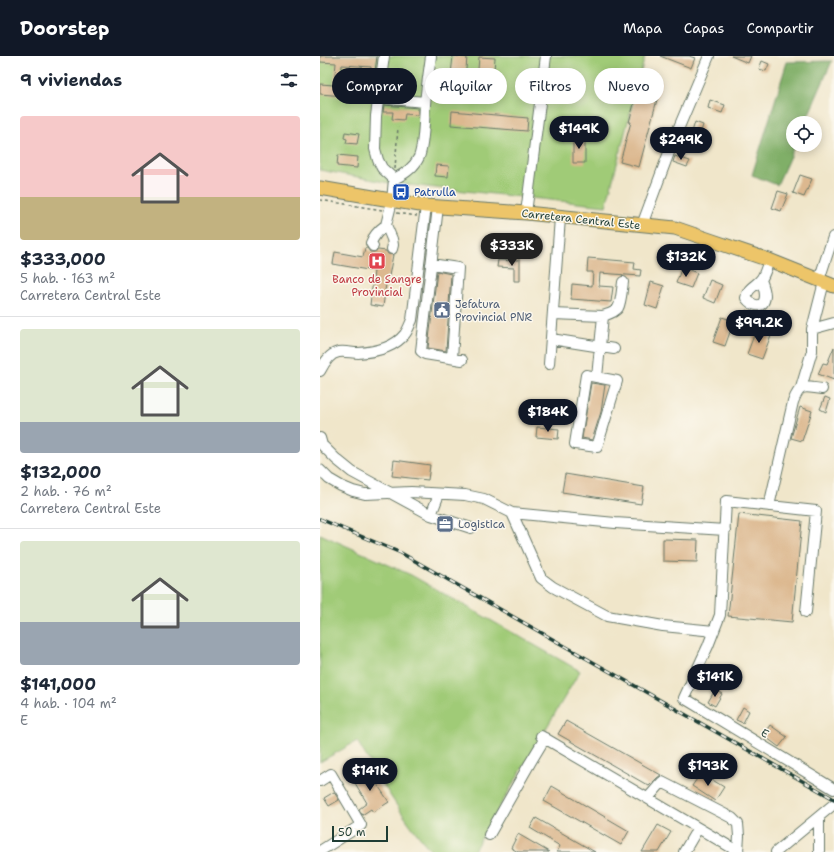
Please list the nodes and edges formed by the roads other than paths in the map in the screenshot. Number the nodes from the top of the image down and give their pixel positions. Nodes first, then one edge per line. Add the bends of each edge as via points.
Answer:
1 (384, 56) edge
2 (431, 56) edge
3 (546, 56) edge
4 (709, 56) edge
5 (382, 68) edge
6 (429, 68) edge
7 (417, 101) edge
8 (425, 102) joint
9 (377, 104) edge
10 (394, 179) junction
11 (320, 188) edge
12 (390, 206) junction
13 (430, 210) junction
14 (526, 213) junction
15 (560, 218) junction
16 (642, 225) junction
17 (386, 226) junction
18 (834, 237) edge
19 (373, 246) dead end
20 (392, 249) dead end
21 (769, 260) junction
22 (431, 264) junction
23 (761, 280) dead end
24 (623, 282) dead end
25 (825, 282) edge
26 (553, 314) junction
27 (604, 316) junction
28 (834, 323) edge
29 (812, 329) junction
30 (551, 339) junction
31 (600, 347) junction
32 (614, 349) dead end
33 (549, 364) dead end
34 (320, 371) edge
35 (597, 377) junction
36 (801, 388) junction
37 (822, 389) dead end
38 (320, 438) edge
39 (320, 470) edge
40 (389, 493) junction
41 (439, 494) junction
42 (769, 506) junction
43 (512, 513) junction
44 (431, 515) junction
45 (471, 528) dead end
46 (725, 530) junction
47 (806, 612) dead end
48 (714, 631) junction
49 (320, 781) edge
50 (834, 789) edge
51 (648, 798) junction
52 (834, 804) edge
53 (819, 817) junction
54 (698, 828) junction
55 (489, 835) dead end
56 (320, 851) edge
57 (684, 852) edge
58 (738, 852) edge
59 (776, 852) edge
60 (819, 852) edge

1 - 5 street
2 - 6 street
3 - 14 street
4 - 16 street
7 - 8 street
8 - 10 street via 419,156 405,174
9 - 10 street via 374,149 382,168
10 - 12 street
11 - 12 main road, Carretera Central Este
12 - 13 main road, Carretera Central Este
12 - 17 street
13 - 14 main road, Carretera Central Este
13 - 22 street
13 - 34 street via 412,320 406,333 397,342 379,351 339,352 329,356
14 - 15 main road, Carretera Central Este
15 - 16 main road, Carretera Central Este
15 - 26 street
16 - 21 main road, Carretera Central Este via 675,228
17 - 19 street via 374,237
17 - 20 street via 392,239
18 - 25 street
21 - 23 street
21 - 25 main road, Carretera Central Este
22 - 22 street via 421,351 425,354 457,359 458,268
24 - 27 street via 619,307
25 - 29 street
26 - 27 street
26 - 30 street
27 - 31 street
28 - 29 street
29 - 36 street via 812,351
30 - 31 street
30 - 33 street
31 - 32 street
31 - 35 street
35 - 35 street via 586,375 575,444 597,447 617,381
36 - 37 street
36 - 42 street via 794,402
38 - 40 street via 322,445 352,472
39 - 40 street via 329,479 353,491 365,494
40 - 41 street
40 - 44 street
41 - 43 street via 484,499
41 - 44 street
42 - 46 street via 726,501
42 - 47 street via 816,511
43 - 46 street
43 - 48 street via 541,578 554,587 607,616 663,626
44 - 45 street
46 - 48 street via 720,615
48 - 50 street, E via 684,698
49 - 56 street via 330,774 361,825
51 - 54 street
51 - 55 street via 543,737
51 - 58 street via 662,782 732,818 738,824
52 - 53 street
53 - 59 street
53 - 60 street
54 - 57 street
54 - 58 street

